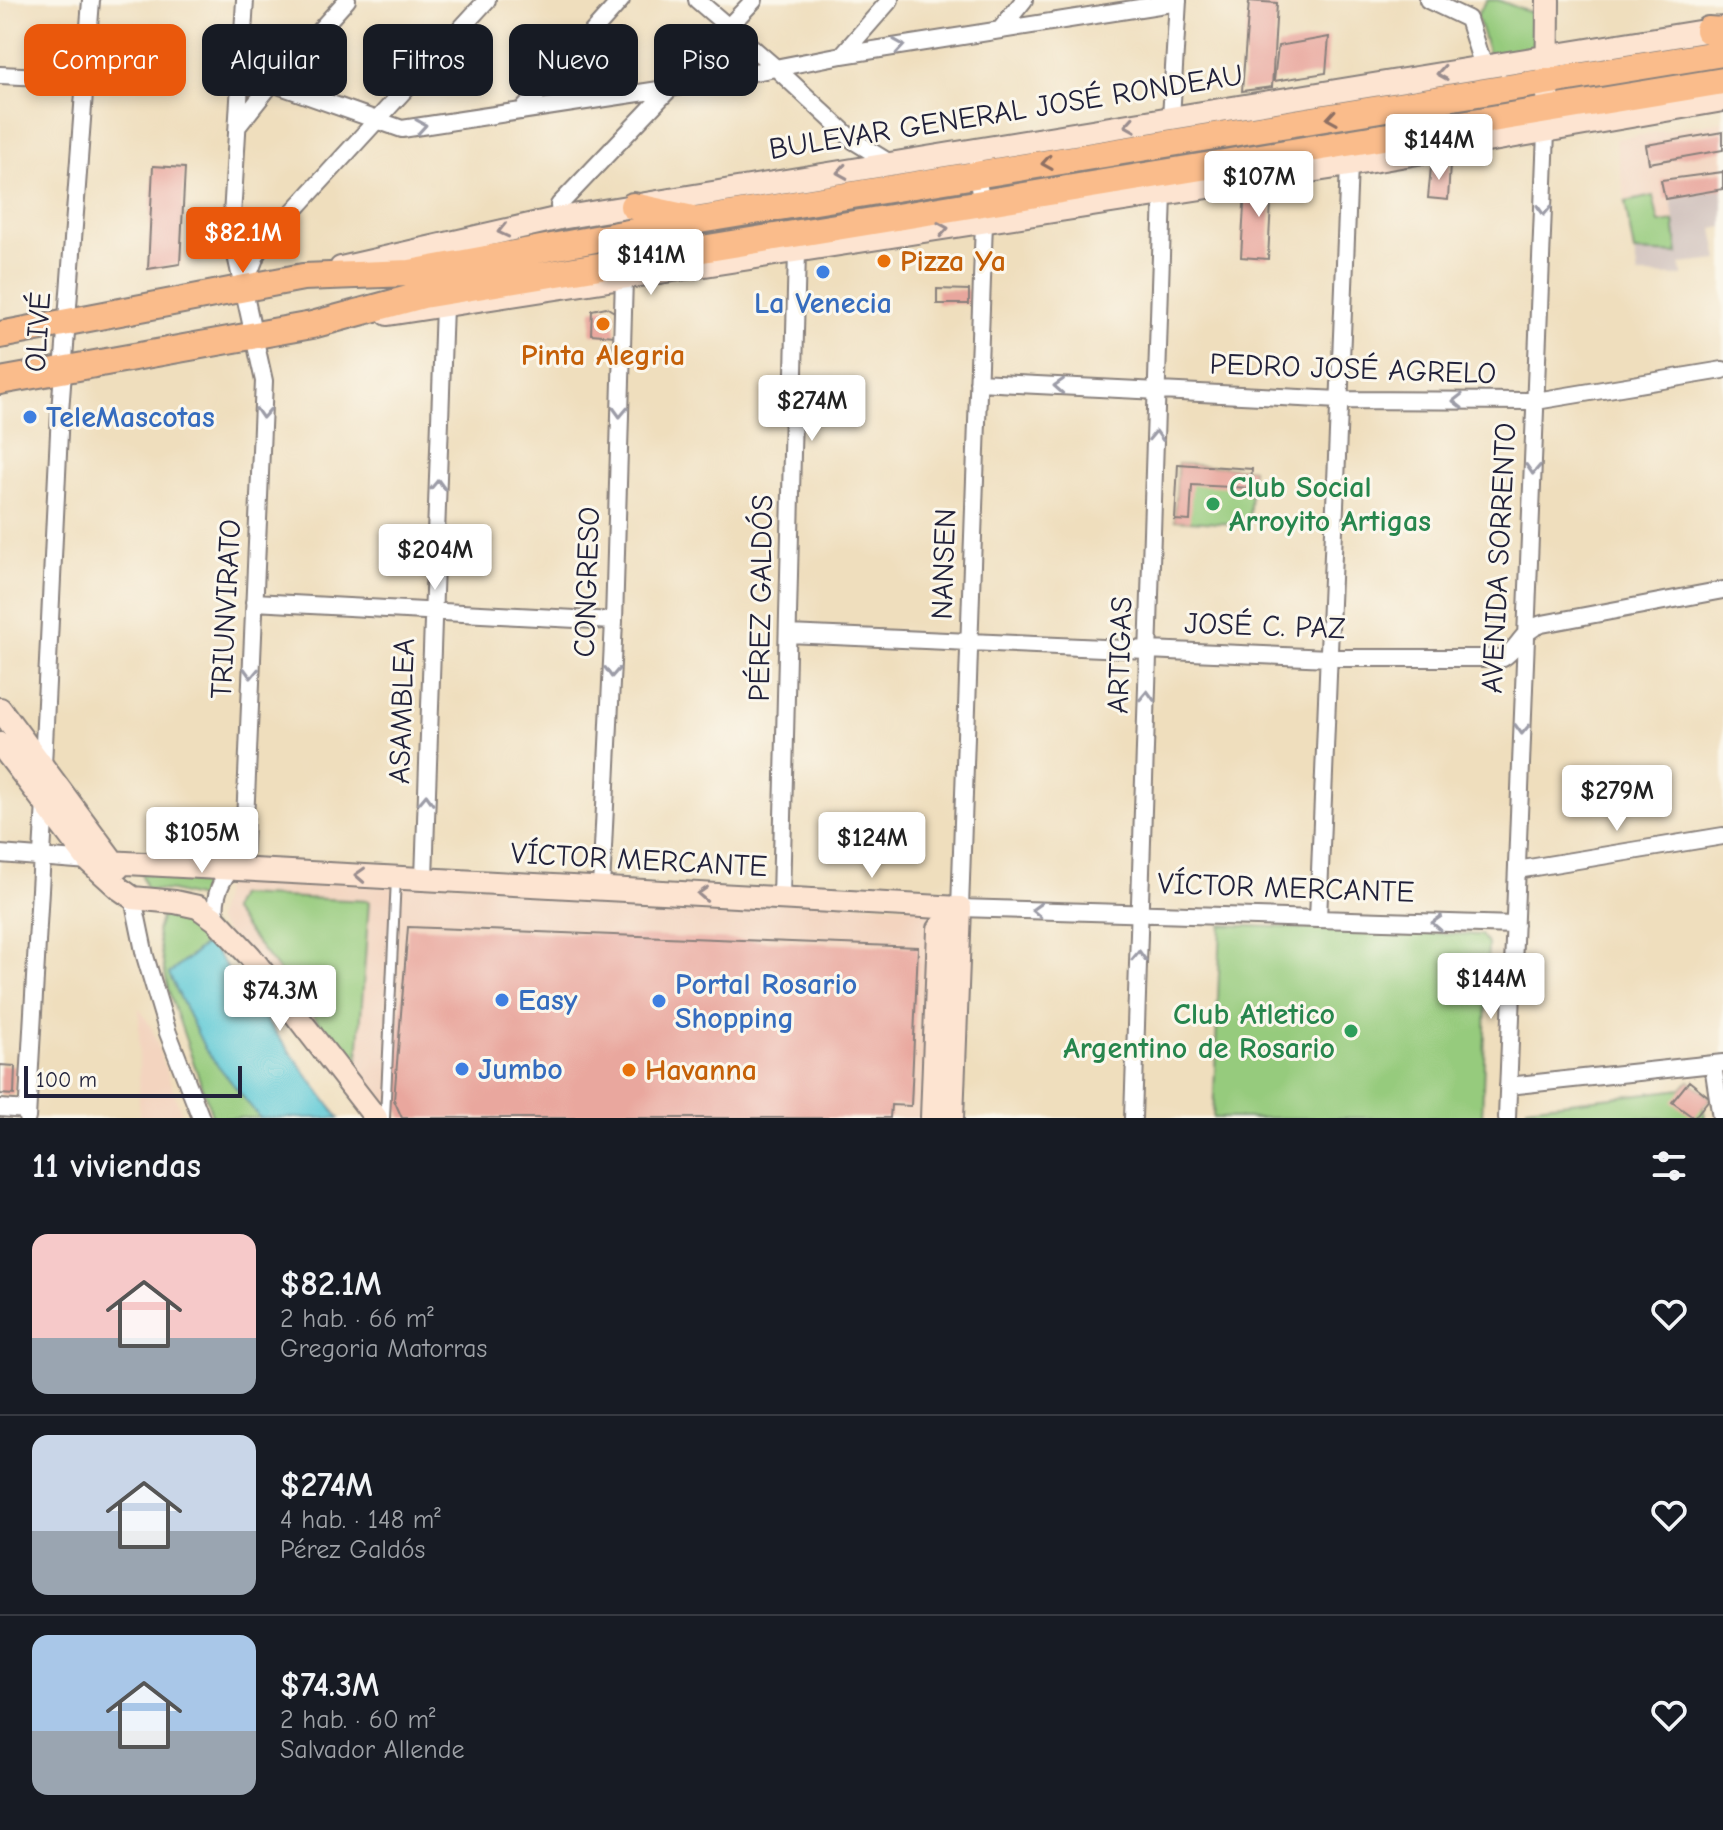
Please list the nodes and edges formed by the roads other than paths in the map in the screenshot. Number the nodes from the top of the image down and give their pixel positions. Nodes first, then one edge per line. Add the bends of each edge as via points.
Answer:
1 (91, 0) edge
2 (245, 0) edge
3 (347, 0) edge
4 (487, 0) edge
5 (621, 0) edge
6 (697, 0) edge
7 (754, 0) edge
8 (890, 0) edge
9 (1024, 0) edge
10 (1428, 0) edge
11 (1548, 0) edge
12 (1178, 1) edge
13 (89, 24) edge
14 (244, 24) edge
15 (325, 24) edge
16 (724, 24) edge
17 (733, 24) edge
18 (1000, 30) junction
19 (1718, 30) edge
20 (758, 53) edge
21 (1723, 53) edge
22 (842, 55) junction
23 (1547, 56) junction
24 (1487, 66) junction
25 (777, 69) junction
26 (758, 72) edge
27 (0, 75) edge
28 (24, 76) edge
29 (1547, 83) junction
30 (1720, 87) edge
31 (654, 91) edge
32 (85, 96) edge
33 (240, 96) edge
34 (262, 96) edge
35 (309, 96) edge
36 (664, 96) edge
37 (522, 111) junction
38 (1171, 118) junction
39 (378, 120) junction
40 (1547, 121) junction
41 (238, 126) junction
42 (910, 161) junction
43 (976, 162) junction
44 (1349, 165) junction
45 (1215, 166) junction
46 (1289, 175) junction
47 (1163, 194) junction
48 (633, 206) junction
49 (982, 212) junction
50 (560, 218) junction
51 (699, 220) junction
52 (754, 241) junction
53 (832, 246) junction
54 (234, 250) junction
55 (797, 251) junction
56 (257, 253) junction
57 (303, 277) junction
58 (624, 278) junction
59 (244, 287) junction
60 (444, 306) junction
61 (67, 323) junction
62 (312, 325) junction
63 (0, 335) edge
64 (255, 336) junction
65 (65, 369) junction
66 (1723, 370) edge
67 (0, 381) edge
68 (978, 382) junction
69 (1157, 390) junction
70 (1339, 400) junction
71 (1536, 401) junction
72 (1723, 590) edge
73 (254, 602) junction
74 (433, 612) junction
75 (614, 621) junction
76 (1524, 633) junction
77 (788, 634) junction
78 (969, 642) junction
79 (1149, 650) junction
80 (1329, 658) junction
81 (0, 709) edge
82 (0, 744) edge
83 (43, 765) junction
84 (45, 802) junction
85 (1723, 836) edge
86 (0, 854) edge
87 (42, 856) junction
88 (89, 861) junction
89 (115, 863) junction
90 (243, 868) junction
91 (1517, 870) junction
92 (396, 877) junction
93 (424, 878) junction
94 (601, 888) junction
95 (127, 894) junction
96 (781, 898) junction
97 (175, 902) junction
98 (960, 908) junction
99 (1140, 913) junction
100 (1318, 919) junction
101 (216, 920) junction
102 (1515, 925) junction
103 (141, 933) junction
104 (1718, 1064) edge
105 (1508, 1086) junction
106 (0, 1108) edge
107 (27, 1114) edge
108 (201, 1118) edge
109 (376, 1118) edge
110 (385, 1118) edge
111 (932, 1118) edge
112 (952, 1118) edge
113 (1133, 1118) edge
114 (1507, 1118) edge
115 (1721, 1118) edge

1 - 13 street, OLIVÉ
2 - 14 street, TRIUNVIRATO
3 - 15 street
4 - 39 street
5 - 37 street
6 - 16 street
7 - 17 street
8 - 22 street
9 - 18 street
10 - 24 street via 1468,19
11 - 23 main road, AVENIDA SORRENTO
12 - 18 street
12 - 38 street
22 -> 18 street
19 - 23 main road, BULEVAR GENERAL JOSÉ RONDEAU
20 - 25 street
21 - 29 main road, BULEVAR GENERAL JOSÉ RONDEAU
22 - 25 street
23 - 24 main road, BULEVAR GENERAL JOSÉ RONDEAU
23 - 29 main road, AVENIDA SORRENTO
24 -> 38 main road, BULEVAR GENERAL JOSÉ RONDEAU
25 - 26 street
25 - 42 street via 854,141 890,163
27 - 28 street
29 - 40 main road, AVENIDA SORRENTO
29 -> 43 main road, BULEVAR GENERAL JOSÉ RONDEAU
30 - 40 main road
31 - 37 street
32 - 61 street, OLIVÉ
33 - 41 street, TRIUNVIRATO
34 - 41 street
35 - 39 street
36 - 50 street via 559,205
39 -> 37 street via 402,129
38 -> 43 main road, BULEVAR GENERAL JOSÉ RONDEAU
39 - 56 street
40 - 44 main road
40 - 45 main road
40 -> 71 street, AVENIDA SORRENTO
41 - 54 street, TRIUNVIRATO
42 - 43 main road, BULEVAR GENERAL JOSÉ RONDEAU
42 -> 48 main road, BULEVAR GENERAL JOSÉ RONDEAU
43 - 49 street, NANSEN
43 - 51 main road, BULEVAR GENERAL JOSÉ RONDEAU
44 - 46 main road
44 - 70 street
45 - 46 main road
45 - 49 main road
46 - 47 main road
47 - 49 main road
47 - 69 street, ARTIGAS
48 - 50 main road, BULEVAR GENERAL JOSÉ RONDEAU
48 - 51 main road
49 - 52 main road
53 -> 49 main road
49 - 68 street, NANSEN
50 -> 57 main road, BULEVAR GENERAL JOSÉ RONDEAU
51 - 57 main road, BULEVAR GENERAL JOSÉ RONDEAU via 410,273
52 - 53 main road
52 - 62 main road via 423,295
53 - 55 main road
54 - 56 street via 249,256
54 - 59 street, TRIUNVIRATO
55 - 58 main road
55 - 77 street, PÉREZ GALDÓS
56 - 59 street
57 - 59 main road, BULEVAR GENERAL JOSÉ RONDEAU
58 - 60 main road
58 -> 75 street, CONGRESO
59 - 61 main road, BULEVAR GENERAL JOSÉ RONDEAU
59 - 64 street, TRIUNVIRATO
60 - 62 main road
74 -> 60 street, ASAMBLEA
61 - 63 main road, BULEVAR GENERAL JOSÉ RONDEAU
61 - 65 street, OLIVÉ
62 - 64 main road
64 - 65 main road
64 -> 73 street, TRIUNVIRATO via 264,381
65 - 67 main road
65 - 83 street, OLIVÉ
66 - 71 street, PEDRO JOSÉ AGRELO
69 -> 68 street, PEDRO JOSÉ AGRELO
68 - 78 street, NANSEN
69 - 70 street, PEDRO JOSÉ AGRELO
79 -> 69 street, ARTIGAS
71 -> 70 street, PEDRO JOSÉ AGRELO
70 - 80 street
71 -> 76 street, AVENIDA SORRENTO
72 - 76 street, JOSÉ C. PAZ via 1542,624
73 - 74 street
73 -> 90 street, TRIUNVIRATO
74 - 75 street
93 -> 74 street, ASAMBLEA
75 -> 94 street, CONGRESO
76 - 80 street, JOSÉ C. PAZ via 1515,650 1503,658
76 -> 91 street, AVENIDA SORRENTO
77 - 78 street, JOSÉ C. PAZ
77 - 96 street, PÉREZ GALDÓS
78 - 79 street, JOSÉ C. PAZ
78 - 98 street, NANSEN
79 - 80 street, JOSÉ C. PAZ
99 -> 79 street, ARTIGAS
80 - 100 street
81 - 83 main road
82 - 84 main road
83 - 89 main road
84 - 87 street
84 - 88 main road
85 - 91 street
86 - 87 street, VÍCTOR MERCANTE
87 - 88 street, VÍCTOR MERCANTE
87 - 107 street
88 - 89 main road, VÍCTOR MERCANTE
88 - 95 main road
89 - 90 main road, VÍCTOR MERCANTE
89 - 95 main road
92 -> 90 main road, VÍCTOR MERCANTE
90 - 101 street via 228,872 220,884 214,901
91 - 102 street, AVENIDA SORRENTO
92 - 93 main road, VÍCTOR MERCANTE
92 - 110 lane
93 - 94 main road, VÍCTOR MERCANTE
96 -> 94 main road, VÍCTOR MERCANTE
95 - 97 main road
95 - 103 street
96 - 98 main road, VÍCTOR MERCANTE
97 - 101 main road via 198,907
97 - 103 street via 159,905 146,916
99 -> 98 street, VÍCTOR MERCANTE
98 - 111 main road via 939,929
98 - 112 main road
99 - 100 street, VÍCTOR MERCANTE
113 -> 99 street, ARTIGAS
102 -> 100 street, VÍCTOR MERCANTE
101 - 109 main road
102 - 105 street, AVENIDA SORRENTO
103 - 108 street via 168,1033
104 - 105 street
104 - 115 street
105 - 114 street, AVENIDA SORRENTO
106 - 107 street

